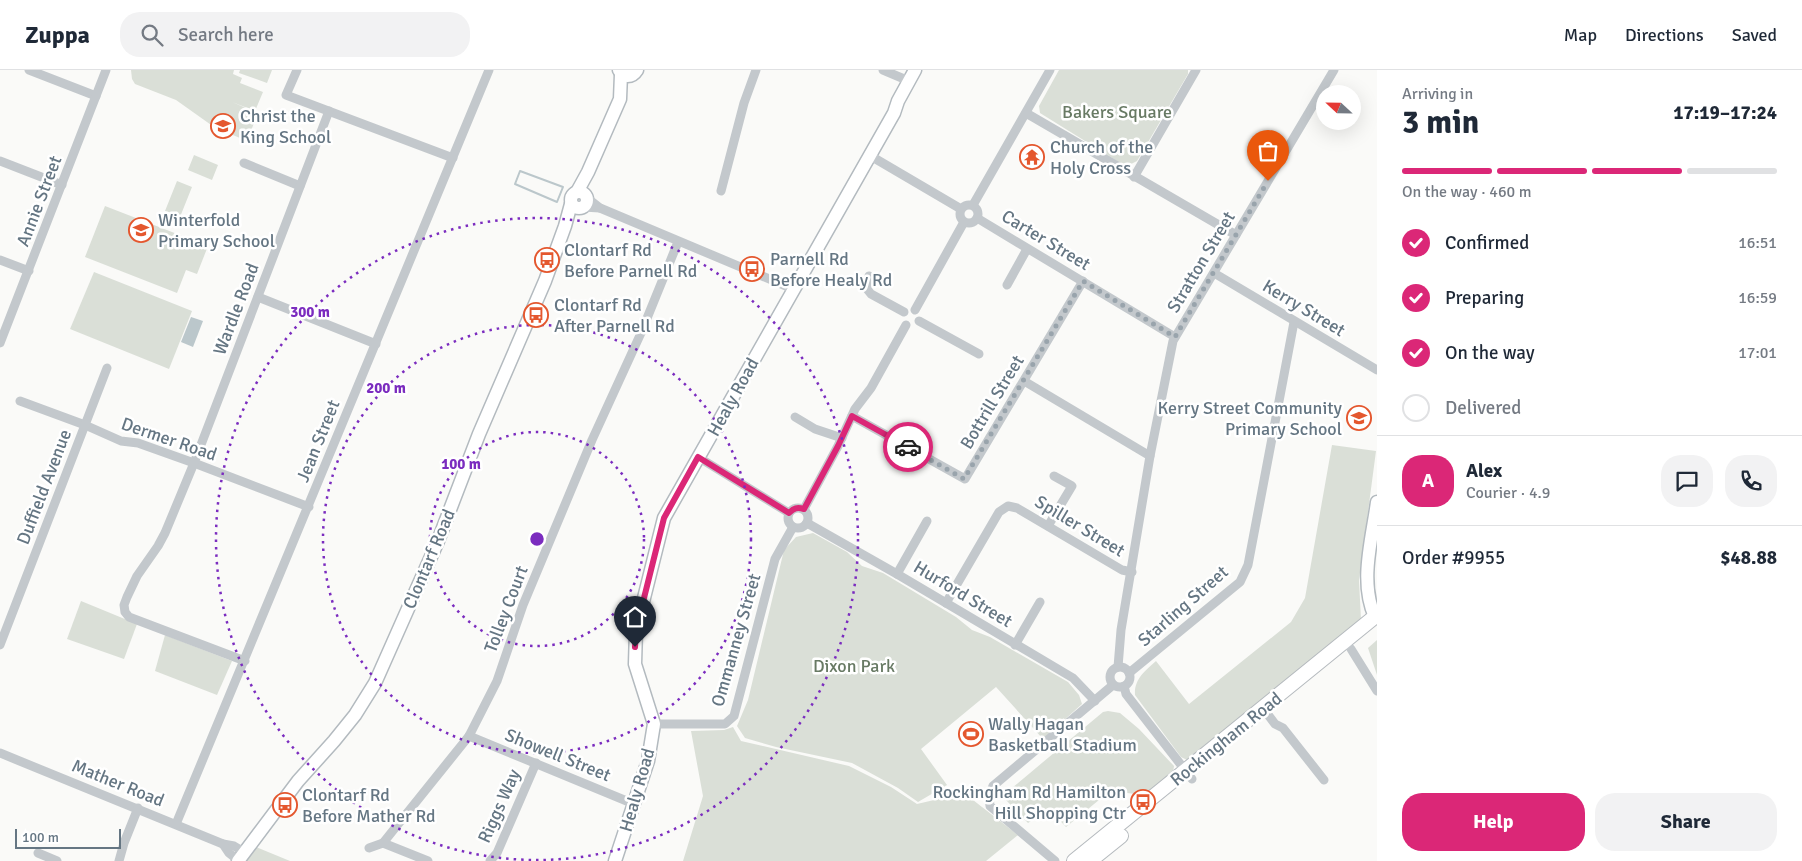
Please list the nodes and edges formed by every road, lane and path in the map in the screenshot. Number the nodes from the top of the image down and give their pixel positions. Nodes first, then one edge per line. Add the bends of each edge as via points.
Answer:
1 (29, 70) edge
2 (106, 70) edge
3 (297, 70) edge
4 (489, 70) edge
5 (756, 70) edge
6 (883, 70) edge
7 (1050, 70) edge
8 (1196, 70) edge
9 (1334, 70) edge
10 (626, 72) edge
11 (912, 76) edge
12 (96, 96) junction
13 (329, 111) junction
14 (1026, 113) junction
15 (869, 155) junction
16 (453, 158) junction
17 (0, 161) edge
18 (244, 164) dead end
19 (1134, 177) junction
20 (62, 186) junction
21 (300, 186) junction
22 (721, 191) dead end
23 (580, 201) junction
24 (973, 205) junction
25 (961, 210) junction
26 (977, 218) junction
27 (964, 222) junction
28 (1236, 235) junction
29 (678, 242) junction
30 (1027, 249) junction
31 (0, 260) edge
32 (29, 272) junction
33 (1214, 274) junction
34 (870, 276) dead end
35 (1083, 281) junction
36 (1007, 285) dead end
37 (793, 289) junction
38 (258, 297) junction
39 (915, 310) junction
40 (904, 312) junction
41 (919, 321) junction
42 (1294, 322) junction
43 (906, 326) junction
44 (1175, 337) junction
45 (0, 343) edge
46 (376, 344) junction
47 (979, 354) dead end
48 (108, 368) dead end
49 (1377, 370) edge
50 (1024, 381) junction
51 (20, 401) dead end
52 (852, 416) junction
53 (796, 417) dead end
54 (86, 425) junction
55 (842, 438) junction
56 (1150, 456) junction
57 (698, 457) junction
58 (194, 463) junction
59 (1054, 476) dead end
60 (1377, 502) edge
61 (308, 507) junction
62 (804, 509) junction
63 (789, 513) junction
64 (926, 521) dead end
65 (807, 523) junction
66 (1048, 526) junction
67 (792, 527) junction
68 (1377, 544) edge
69 (1132, 572) junction
70 (897, 574) junction
71 (1377, 600) edge
72 (1040, 602) dead end
73 (946, 603) junction
74 (1376, 620) edge
75 (0, 645) edge
76 (1016, 645) junction
77 (1350, 648) junction
78 (245, 661) junction
79 (1118, 666) junction
80 (1130, 673) junction
81 (1114, 685) junction
82 (1124, 686) junction
83 (1377, 691) edge
84 (1095, 701) junction
85 (1269, 716) junction
86 (654, 724) junction
87 (469, 736) junction
88 (0, 753) edge
89 (536, 763) junction
90 (1189, 775) junction
91 (1324, 780) dead end
92 (634, 804) junction
93 (138, 808) junction
94 (176, 824) junction
95 (383, 843) junction
96 (369, 848) dead end
97 (38, 854) dead end
98 (240, 858) edge
99 (57, 861) edge
100 (119, 861) edge
101 (428, 861) edge
102 (490, 861) edge
103 (615, 861) edge
104 (1055, 861) edge
105 (1074, 861) edge
106 (1090, 861) edge

1 - 12 street
2 - 12 street, Annie Street
3 - 13 street via 286,95
4 - 16 street, Jean Street
5 - 22 street
6 - 11 street
7 - 14 street
8 - 19 street
9 - 28 street, Stratton Street
10 - 23 street, Clontarf Road via 618,106 588,172
11 - 15 street, Healy Road
12 - 20 street, Annie Street
13 - 16 street
13 - 21 street, Wardle Road
14 - 19 street
14 - 24 street
15 - 25 street
15 - 37 street, Healy Road
16 - 46 street, Jean Street
17 - 20 street
18 - 21 street
19 - 28 street
20 - 32 street, Annie Street
21 - 38 street, Wardle Road
23 - 29 street
23 - 98 street, Clontarf Road via 565,226 441,533 375,683 355,715 298,781
24 - 25 street via 966,205
24 - 26 street via 978,211
25 - 27 street
26 - 27 street via 971,223
26 - 30 street, Carter Street
27 - 39 street
28 - 33 street, Stratton Street
29 - 37 street
29 - 87 street, Tolley Court via 527,596 497,681
30 - 35 street, Carter Street
30 - 36 street
31 - 32 street
32 - 45 street, Annie Street
33 - 42 street, Kerry Street
33 - 44 street, Stratton Street
34 - 40 street via 867,288 871,294
35 - 44 street, Carter Street
35 - 50 street, Bottrill Street
37 - 57 street, Healy Road
38 - 46 street
38 - 58 street, Wardle Road
39 - 40 street
39 - 41 street
40 - 43 street via 902,317
41 - 43 street via 911,327
41 - 47 street
42 - 49 street, Kerry Street
42 - 80 street, Starling Street via 1248,565 1240,582
43 - 52 street
44 - 56 street, Stratton Street
46 - 61 street, Jean Street
48 - 54 street, Duffield Avenue
50 - 52 street, Bottrill Street via 964,479
50 - 56 street
51 - 54 street, Dermer Road
52 - 55 street
53 - 55 street via 815,429
54 - 58 street, Dermer Road via 121,441 138,443
54 - 75 street, Duffield Avenue
55 - 62 street
56 - 69 street, Stratton Street
57 - 63 street
57 - 86 street, Healy Road via 664,518 636,630 635,664
58 - 61 street, Dermer Road
58 - 78 street, Wardle Road via 165,534 127,596 125,612 130,617
59 - 66 street via 1072,486
60 - 74 street via 1367,582
61 - 78 street, Jean Street
62 - 63 street via 799,507
62 - 65 street via 808,513
63 - 67 street
64 - 70 street
65 - 67 street via 803,527
65 - 70 street, Hurford Street
66 - 69 street, Spiller Street via 1122,570
66 - 73 street, Spiller Street via 1017,508 1008,506 999,512
67 - 86 street, Ommanney Street via 775,559 734,716 725,724
68 - 71 street via 1373,570 1373,590
69 - 79 street, Stratton Street
70 - 73 street, Hurford Street
72 - 76 street
73 - 76 street, Hurford Street
74 - 77 main road, Rockingham Road
74 - 90 main road, Rockingham Road
76 - 84 street, Hurford Street via 1073,678
77 - 83 street
77 - 85 main road, Rockingham Road
78 - 94 street, Jean Street
79 - 80 street
79 - 81 street via 1109,676
80 - 82 street
81 - 82 street
81 - 84 street
82 - 90 street via 1126,694
84 - 104 street via 993,786 989,796 990,806
85 - 90 main road, Rockingham Road
85 - 91 street via 1283,728
86 - 92 street, Healy Road via 648,761
87 - 89 street, Showell Street
87 - 95 street, Tolley Court
88 - 93 street, Mather Road
89 - 92 street, Showell Street
89 - 102 street, Riggs Way via 497,853
90 - 105 main road, Rockingham Road
90 - 106 main road, Rockingham Road
92 - 103 street, Healy Road
93 - 94 street, Mather Road
93 - 100 street
94 - 98 street, Mather Road via 234,846
95 - 96 street
95 - 101 street
97 - 99 street

